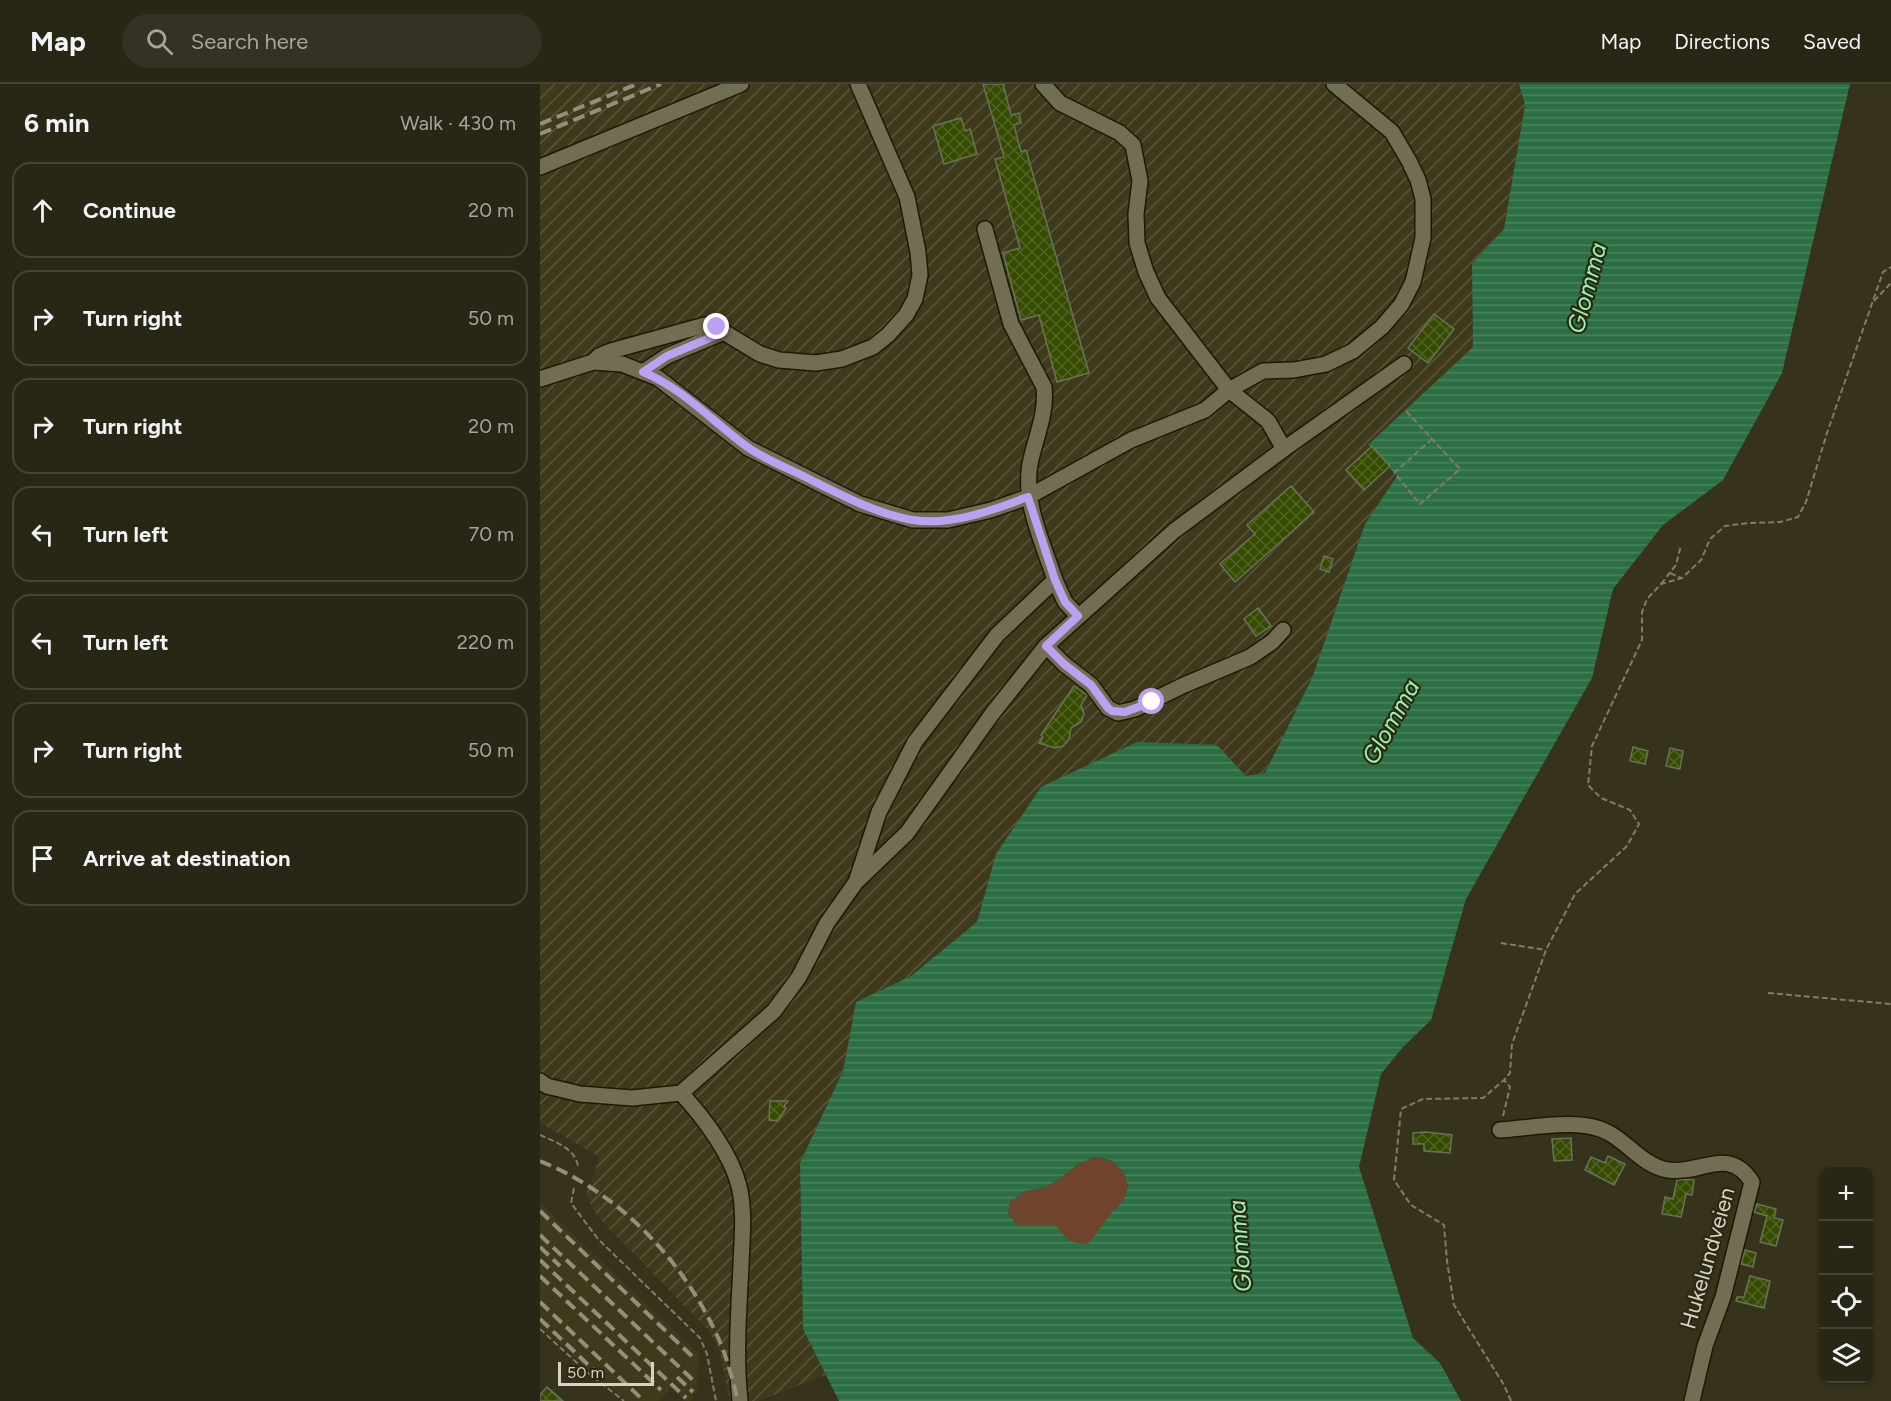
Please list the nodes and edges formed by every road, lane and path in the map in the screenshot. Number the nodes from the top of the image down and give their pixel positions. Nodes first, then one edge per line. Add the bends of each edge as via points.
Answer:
1 (741, 84) edge
2 (858, 84) edge
3 (1043, 84) edge
4 (1334, 84) edge
5 (540, 166) edge
6 (986, 230) dead end
7 (1891, 267) edge
8 (1891, 284) edge
9 (1872, 303) junction
10 (724, 332) junction
11 (593, 362) junction
12 (1404, 364) dead end
13 (643, 372) junction
14 (540, 379) edge
15 (1229, 390) junction
16 (1406, 411) dead end
17 (1432, 439) junction
18 (1284, 449) junction
19 (1394, 473) dead end
20 (1397, 476) dead end
21 (1028, 497) junction
22 (1681, 545) dead end
23 (1670, 573) junction
24 (1682, 578) junction
25 (1055, 580) junction
26 (1661, 584) junction
27 (1078, 616) junction
28 (1283, 630) dead end
29 (1046, 646) junction
30 (856, 882) junction
31 (1501, 943) dead end
32 (1546, 950) junction
33 (1768, 993) dead end
34 (1891, 1004) edge
35 (1504, 1080) junction
36 (540, 1081) edge
37 (681, 1093) junction
38 (1500, 1130) joint
39 (540, 1135) edge
40 (578, 1169) dead end
41 (574, 1188) dead end
42 (540, 1329) edge
43 (624, 1401) edge
44 (716, 1401) edge
45 (740, 1401) edge
46 (1511, 1401) edge
47 (1692, 1401) edge

1 - 5 street
2 - 10 street via 907,197 920,275 915,299 902,321 878,343 836,360 779,360 760,354
3 - 15 street via 1060,102 1120,133 1133,145 1140,181 1137,243 1146,272 1158,298
4 - 15 street via 1392,132 1418,180 1423,199 1423,238 1413,282 1401,305 1382,327 1353,351 1326,364 1263,371
6 - 21 street via 1011,324 1044,387 1042,424 1030,465
7 - 9 path via 1883,272
8 - 9 path
9 - 24 path via 1798,517 1725,526 1710,539 1701,560
10 - 11 street via 701,326 611,351
10 - 13 street via 667,356
11 - 13 street via 622,364
11 - 14 street
12 - 18 street
13 - 21 street via 689,400 748,448 860,504 913,520 948,520
15 - 18 street via 1268,421
15 - 21 street via 1205,410 1131,440
16 - 17 path
17 - 19 path
17 - 20 path via 1460,469 1420,504
18 - 27 street via 1174,531
21 - 25 street
22 - 23 path
23 - 24 path
23 - 26 path
24 - 26 path
25 - 27 street via 1065,602
25 - 30 street via 997,635 915,742 879,812
26 - 32 path via 1647,599 1642,612 1642,640 1592,746 1588,785 1600,798 1630,810 1638,824 1627,846 1575,894
27 - 29 street
28 - 29 street via 1250,657 1136,709 1118,713 1108,708 1091,685
29 - 30 street via 907,833
30 - 37 street via 774,1011
31 - 32 path
32 - 35 path via 1512,1044 1510,1073
33 - 34 path
35 - 38 path via 1510,1087
35 - 46 path via 1483,1098 1423,1099 1401,1109 1394,1180 1411,1205 1444,1225 1454,1305
36 - 37 street via 579,1094 632,1098
37 - 45 street via 700,1113 731,1163 739,1186 743,1215 736,1366
38 - 47 street, Hukelundveien via 1595,1126 1650,1164 1667,1170 1686,1170 1728,1163 1739,1167 1752,1182
39 - 40 path via 573,1154
41 - 44 path via 571,1203 598,1239 700,1338
42 - 43 path

